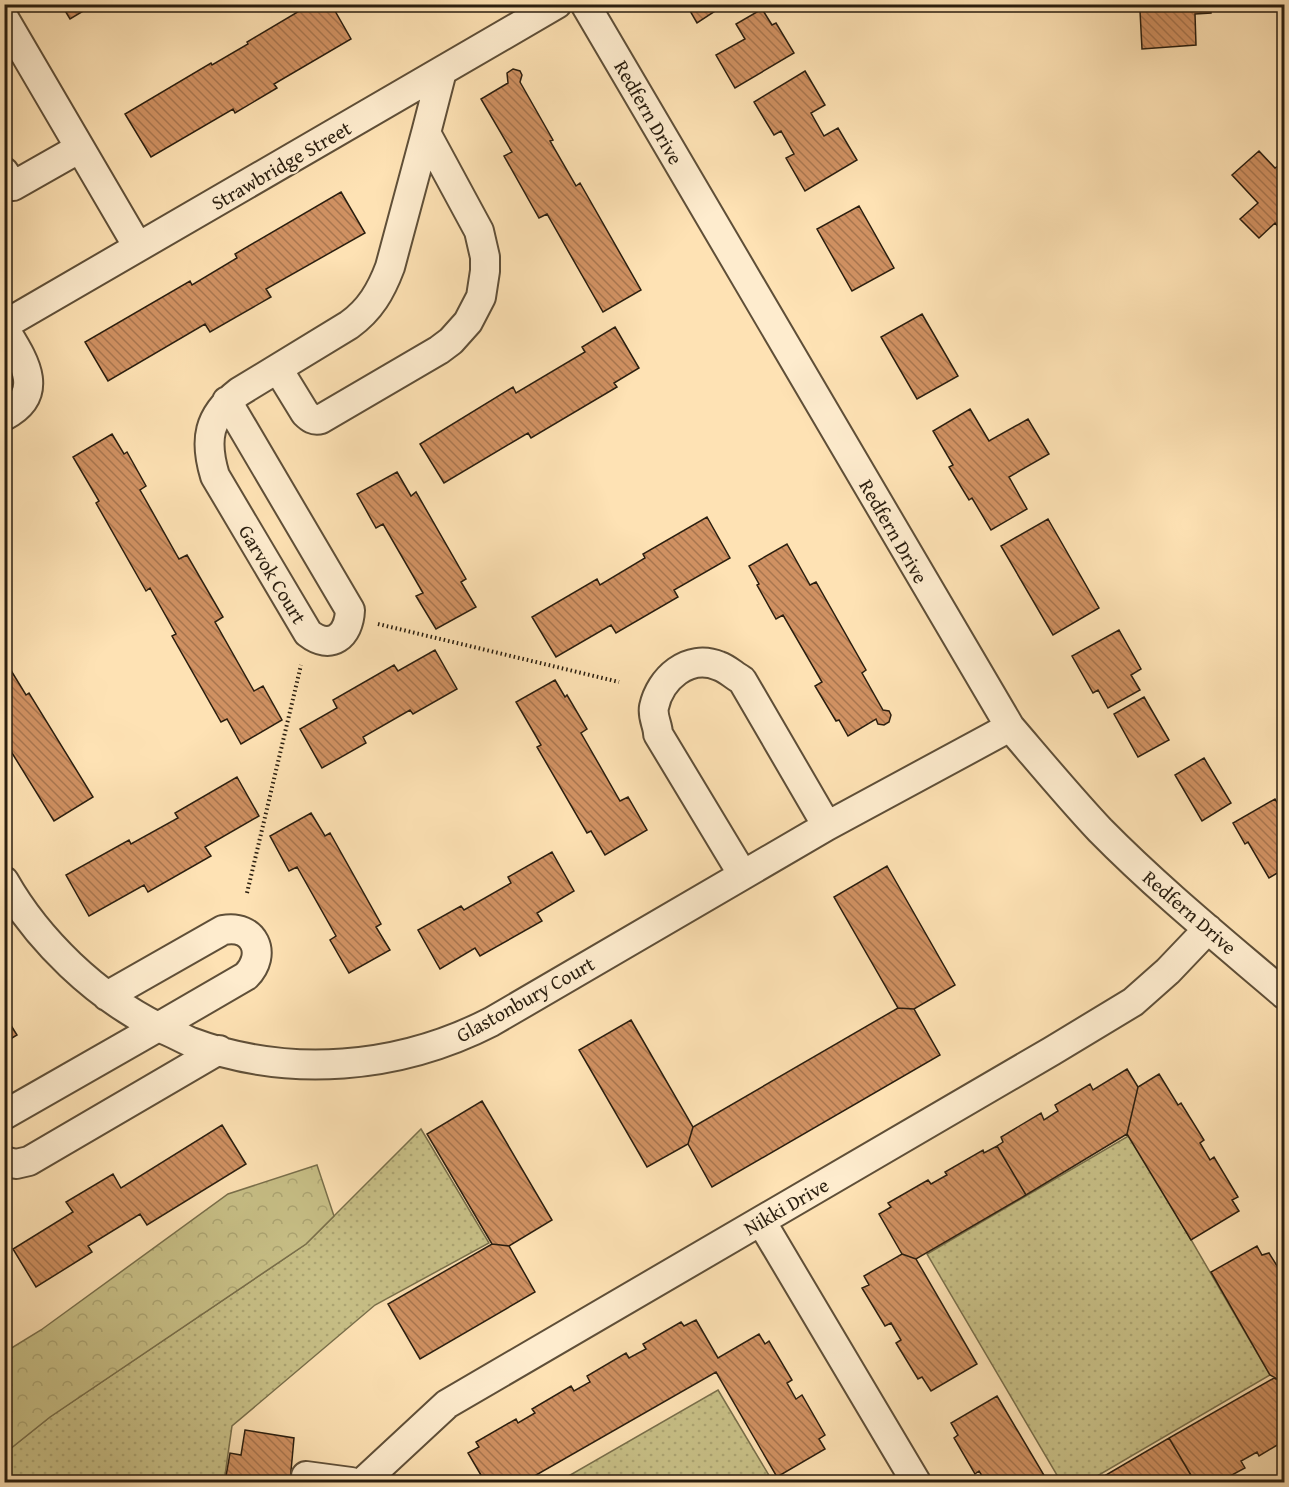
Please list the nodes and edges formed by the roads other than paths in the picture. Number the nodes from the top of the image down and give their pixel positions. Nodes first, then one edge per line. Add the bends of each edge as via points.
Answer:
1 (557, 4) edge
2 (585, 4) edge
3 (4, 18) edge
4 (442, 71) junction
5 (426, 133) junction
6 (80, 148) junction
7 (4, 172) edge
8 (138, 247) junction
9 (4, 327) edge
10 (278, 369) junction
11 (227, 401) junction
12 (4, 416) edge
13 (1010, 727) junction
14 (827, 826) junction
15 (742, 875) junction
16 (4, 881) edge
17 (1208, 929) junction
18 (1284, 994) edge
19 (107, 996) junction
20 (158, 1027) junction
21 (219, 1050) junction
22 (4, 1115) edge
23 (4, 1161) edge
24 (761, 1221) junction
25 (306, 1476) dead end
26 (351, 1482) edge
27 (363, 1482) edge
28 (916, 1482) edge

1 - 4 street, Strawbridge Street
2 - 13 street, Redfern Drive
3 - 6 street
4 - 5 street, Garvok Court
4 - 8 street, Strawbridge Street
5 - 10 street, Garvok Court via 383,288 356,321
5 - 10 street via 479,231 485,257 481,297 468,322 439,350 316,420 305,413
6 - 7 street via 13,186
6 - 8 street
8 - 9 street, Strawbridge Street
9 - 12 street, Strawbridge Street via 28,378 21,403
10 - 11 street, Garvok Court
11 - 11 street, Garvok Court via 350,610 349,622 339,637 324,641 308,633 215,476 208,440 215,418
13 - 14 street, Glastonbury Court
13 - 17 street, Redfern Drive via 1101,831
14 - 15 street, Glastonbury Court
14 - 15 street via 742,680 717,664 690,664 679,669 667,678 657,694 653,713 658,734
15 - 21 street, Glastonbury Court via 491,1022 436,1046 381,1059 308,1065
16 - 19 street, Glastonbury Court via 24,913 54,948
17 - 18 street, Redfern Drive
17 - 24 street, Nikki Drive via 1156,983 1121,1010
19 - 20 street, Glastonbury Court
19 - 20 street via 223,930 248,933 257,957 251,971
20 - 21 street, Glastonbury Court
20 - 22 street
21 - 23 street via 28,1161
24 - 27 street, Nikki Drive via 447,1404
24 - 28 street
25 - 26 street

